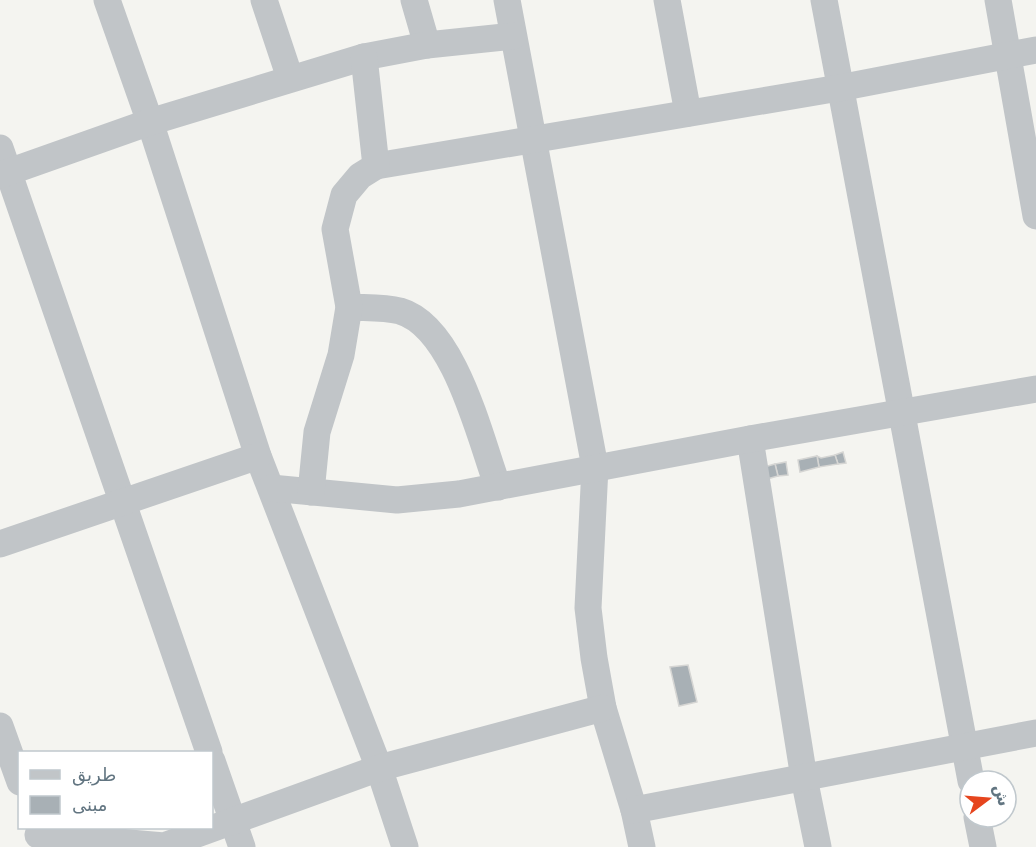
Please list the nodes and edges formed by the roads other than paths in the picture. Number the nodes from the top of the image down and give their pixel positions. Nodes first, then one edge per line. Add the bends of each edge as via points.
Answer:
1 (107, 0) edge
2 (264, 0) edge
3 (414, 0) edge
4 (507, 0) edge
5 (667, 0) edge
6 (824, 0) edge
7 (998, 0) edge
8 (513, 36) junction
9 (426, 45) junction
10 (1036, 50) edge
11 (1008, 54) junction
12 (364, 57) junction
13 (291, 78) junction
14 (839, 88) junction
15 (688, 113) junction
16 (150, 122) junction
17 (532, 139) junction
18 (3, 165) edge
19 (376, 166) junction
20 (1036, 216) edge
21 (349, 307) junction
22 (1036, 389) edge
23 (900, 413) junction
24 (750, 439) junction
25 (258, 456) junction
26 (595, 467) junction
27 (498, 487) junction
28 (271, 488) junction
29 (311, 492) junction
30 (121, 502) junction
31 (0, 544) edge
32 (603, 708) junction
33 (0, 726) edge
34 (1036, 732) edge
35 (964, 745) junction
36 (207, 751) edge
37 (4, 753) edge
38 (213, 764) edge
39 (379, 768) junction
40 (969, 769) edge
41 (18, 778) edge
42 (804, 778) junction
43 (634, 810) junction
44 (232, 821) junction
45 (213, 828) edge
46 (210, 829) edge
47 (979, 829) edge
48 (38, 837) edge
49 (164, 846) edge
50 (242, 847) edge
51 (405, 847) edge
52 (642, 847) edge
53 (819, 847) edge
54 (983, 847) edge

1 - 16 street
2 - 13 street
3 - 9 street
4 - 8 street
5 - 15 street
6 - 14 street
7 - 11 street
8 - 9 street
8 - 17 street
9 - 12 street
10 - 11 street
11 - 14 street
11 - 20 street
12 - 13 street
12 - 19 street
13 - 16 street
14 - 15 street
14 - 23 street
15 - 17 street
16 - 18 street
16 - 25 street
17 - 19 street
17 - 26 street
18 - 30 street
19 - 21 street via 360,176 344,195 335,229
21 - 27 street via 400,312 414,319 442,345 454,366
21 - 29 street via 341,355 317,432
22 - 23 street
23 - 24 street
23 - 35 street
24 - 26 street
24 - 42 street
25 - 28 street
25 - 30 street
26 - 27 street
26 - 32 street via 588,608
27 - 29 street via 397,500
28 - 29 street
28 - 39 street
30 - 31 street
30 - 36 street
32 - 39 street
32 - 43 street
33 - 37 street
34 - 35 street
35 - 40 street
35 - 42 street
37 - 41 street
38 - 44 street
39 - 44 street
39 - 51 street
42 - 43 street
42 - 53 street
43 - 52 street
44 - 45 street
44 - 50 street
46 - 49 street
47 - 54 street
48 - 49 street

